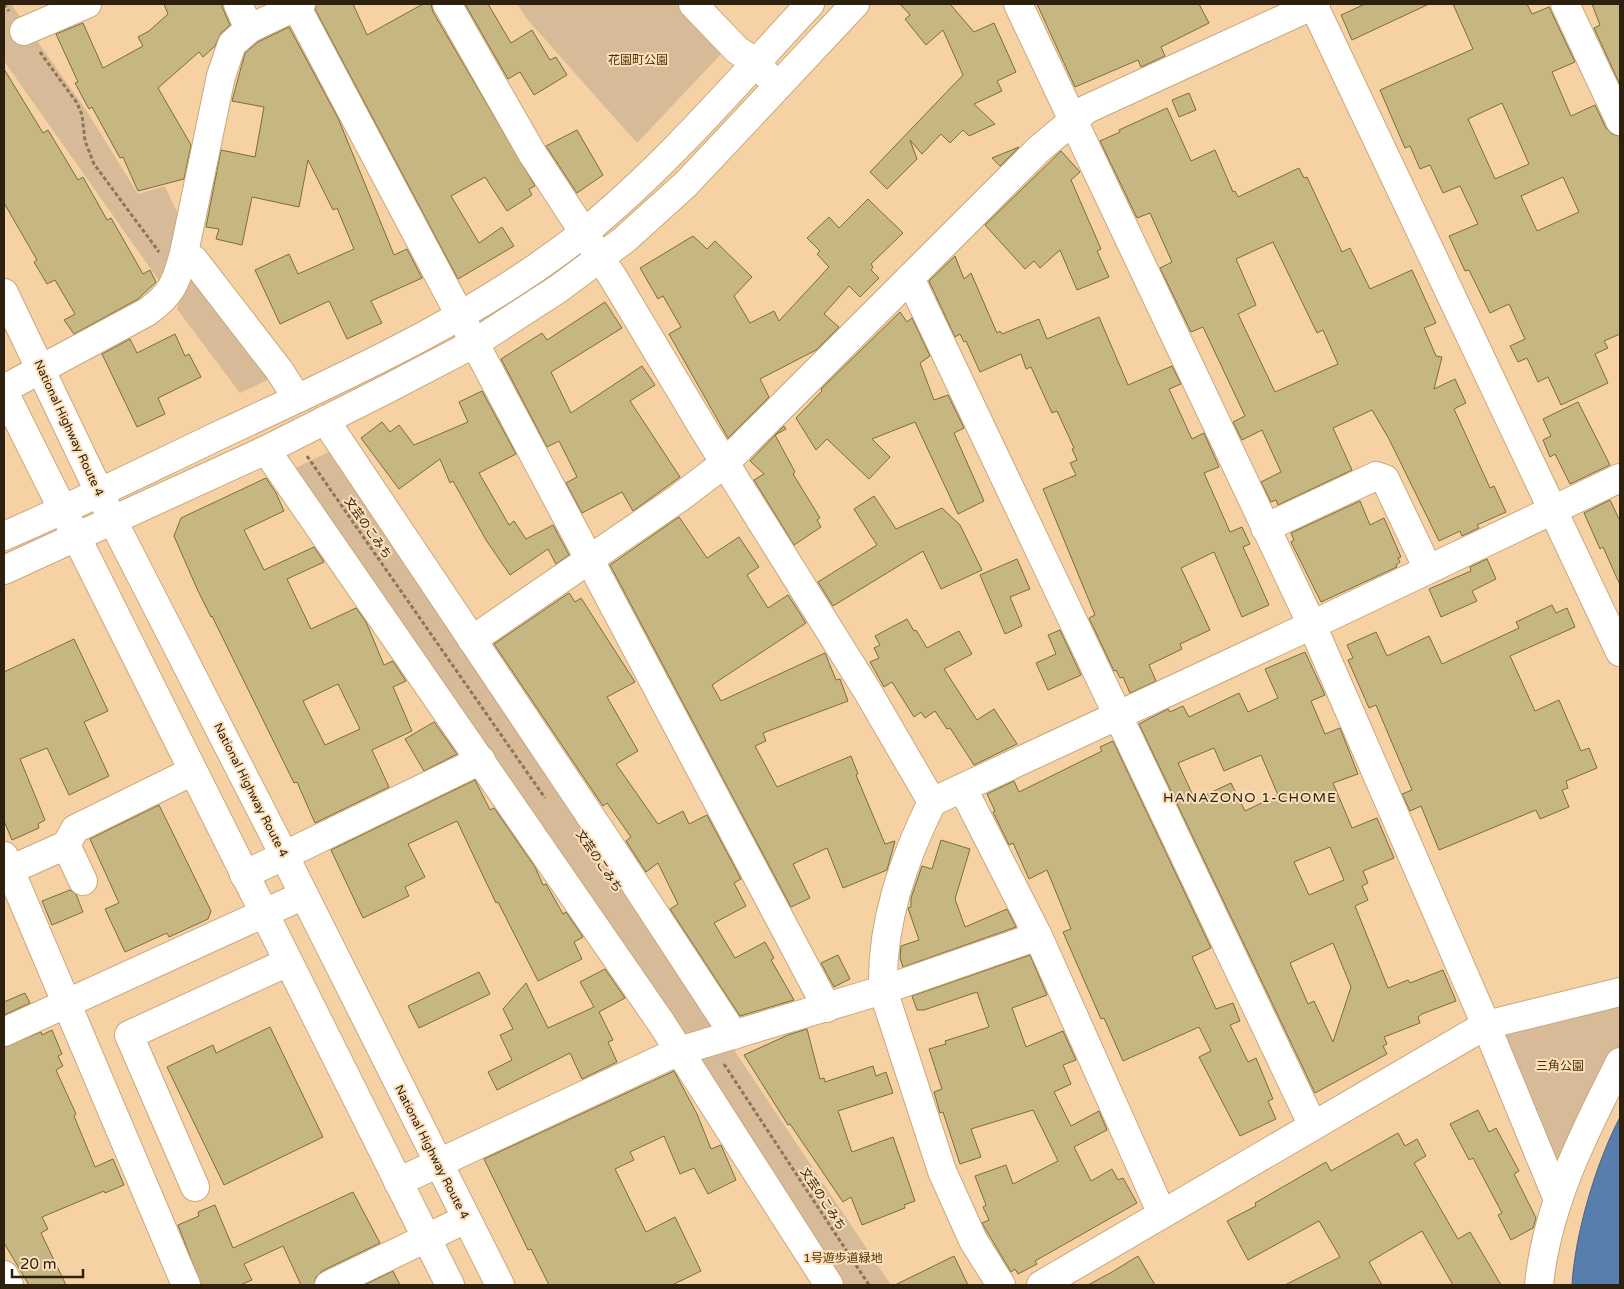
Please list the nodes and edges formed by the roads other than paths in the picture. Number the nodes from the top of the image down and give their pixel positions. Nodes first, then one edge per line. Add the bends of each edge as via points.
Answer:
1 (87, 4) edge
2 (238, 4) edge
3 (447, 4) edge
4 (693, 4) edge
5 (810, 4) edge
6 (855, 4) edge
7 (1018, 4) edge
8 (1314, 4) edge
9 (1564, 4) edge
10 (298, 5) edge
11 (249, 29) junction
12 (24, 31) road end
13 (755, 62) junction
14 (778, 86) junction
15 (1073, 118) junction
16 (1620, 121) edge
17 (584, 232) junction
18 (601, 258) junction
19 (180, 265) junction
20 (910, 278) junction
21 (4, 293) edge
22 (459, 316) junction
23 (475, 343) junction
24 (42, 370) junction
25 (4, 390) edge
26 (297, 398) junction
27 (324, 420) junction
28 (266, 450) junction
29 (725, 463) junction
30 (1620, 478) edge
31 (100, 492) junction
32 (1553, 509) junction
33 (63, 510) junction
34 (113, 521) junction
35 (1265, 528) junction
36 (4, 536) edge
37 (76, 538) junction
38 (589, 559) junction
39 (1428, 569) junction
40 (4, 570) edge
41 (1312, 625) junction
42 (472, 640) junction
43 (1620, 652) edge
44 (1119, 714) junction
45 (481, 760) junction
46 (193, 771) junction
47 (964, 789) junction
48 (932, 802) junction
49 (66, 845) junction
50 (284, 855) junction
51 (7, 863) edge
52 (244, 875) junction
53 (83, 881) dead end
54 (304, 895) junction
55 (264, 914) junction
56 (1038, 936) junction
57 (288, 962) junction
58 (883, 990) junction
59 (1620, 992) edge
60 (65, 1004) junction
61 (827, 1008) junction
62 (1486, 1026) junction
63 (4, 1032) edge
64 (722, 1038) junction
65 (679, 1051) junction
66 (1620, 1062) edge
67 (1314, 1126) junction
68 (437, 1163) junction
69 (398, 1182) junction
70 (194, 1187) dead end
71 (1558, 1200) junction
72 (1162, 1214) junction
73 (466, 1219) junction
74 (427, 1239) junction
75 (4, 1275) edge
76 (9, 1285) edge
77 (186, 1285) edge
78 (330, 1285) edge
79 (450, 1285) edge
80 (500, 1285) edge
81 (829, 1285) edge
82 (1001, 1285) edge
83 (1041, 1285) edge
84 (1539, 1285) edge

1 - 12 main road
2 - 11 main road
3 - 17 main road via 532,153
4 - 13 main road via 737,50
5 - 13 main road
6 - 14 main road
7 - 15 main road
8 - 15 main road
8 - 32 main road
9 - 16 main road
10 - 11 main road
10 - 22 main road
11 - 19 main road via 232,44 226,58
13 - 14 main road
13 - 17 main road via 671,152
14 - 18 main road via 686,184
15 - 20 main road
15 - 35 main road
17 - 18 main road
17 - 22 main road
18 - 23 main road
18 - 29 main road
19 - 24 main road via 166,297 147,312
19 - 26 main road via 194,260
20 - 29 main road
20 - 44 main road
21 - 24 main road, National Highway Route 4
22 - 23 main road
22 - 26 main road
23 - 27 main road
23 - 38 main road
24 - 25 main road
24 - 31 main road, National Highway Route 4
25 - 33 main road
26 - 31 main road
27 - 28 main road
27 - 42 main road
28 - 34 main road
28 - 45 main road
29 - 38 main road
29 - 48 main road via 868,692
30 - 32 main road
31 - 33 main road
31 - 34 main road, National Highway Route 4
32 - 39 main road
32 - 43 main road
33 - 36 main road
33 - 37 main road
34 - 37 main road
34 - 50 main road, National Highway Route 4
35 - 39 main road via 1376,476 1385,479
35 - 41 main road
37 - 40 main road
37 - 46 main road
38 - 42 main road
38 - 61 main road
39 - 41 main road
41 - 44 main road
41 - 62 main road
42 - 64 main road via 528,723
44 - 47 main road
44 - 67 main road
45 - 50 main road
45 - 65 main road
46 - 49 main road via 75,829
46 - 52 main road
47 - 48 main road
47 - 56 main road
48 - 58 main road via 914,838 894,899 884,946
49 - 51 main road
49 - 53 main road
50 - 52 main road
50 - 54 main road, National Highway Route 4
51 - 60 main road
52 - 55 main road
54 - 55 main road
54 - 68 main road, National Highway Route 4
55 - 57 main road
55 - 60 main road
56 - 58 main road
56 - 72 main road
57 - 69 main road
57 - 70 main road via 129,1035
58 - 61 main road
58 - 82 main road via 945,1180 973,1240
59 - 62 main road
60 - 63 main road
60 - 77 main road
61 - 64 main road
62 - 67 main road
62 - 71 main road
64 - 65 main road
65 - 68 main road
65 - 81 main road
66 - 71 main road via 1582,1137
67 - 72 main road
68 - 69 main road
68 - 73 main road, National Highway Route 4
69 - 74 main road
71 - 84 main road
72 - 83 main road
73 - 74 main road
73 - 80 main road, National Highway Route 4
74 - 78 main road
74 - 79 main road
75 - 76 main road

